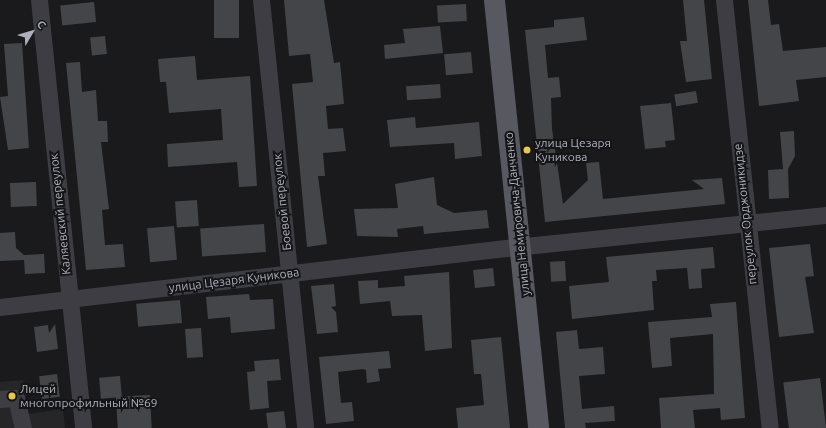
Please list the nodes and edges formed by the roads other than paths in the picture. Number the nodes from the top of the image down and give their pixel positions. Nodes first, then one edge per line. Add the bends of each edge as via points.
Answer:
1 (39, 0) edge
2 (261, 0) edge
3 (494, 0) edge
4 (724, 0) edge
5 (826, 215) edge
6 (746, 225) junction
7 (520, 246) junction
8 (290, 274) junction
9 (69, 300) junction
10 (0, 307) edge
11 (0, 399) edge
12 (23, 428) edge
13 (82, 428) edge
14 (305, 428) edge
15 (538, 428) edge
16 (770, 428) edge

1 - 9 street, Каляевский переулок
2 - 8 street, Боевой переулок
3 - 7 main road, улица Немировича-Данченко
4 - 6 street, переулок Орджоникидзе
5 - 6 street, улица Цезаря Куникова
6 - 7 street, улица Цезаря Куникова
6 - 16 street, переулок Орджоникидзе
7 - 8 street, улица Цезаря Куникова
7 - 15 main road, улица Немировича-Данченко
8 - 9 street, улица Цезаря Куникова
8 - 14 street, Боевой переулок
9 - 10 street, улица Цезаря Куникова
9 - 13 street, Каляевский переулок
11 - 12 street via 16,398 20,404

